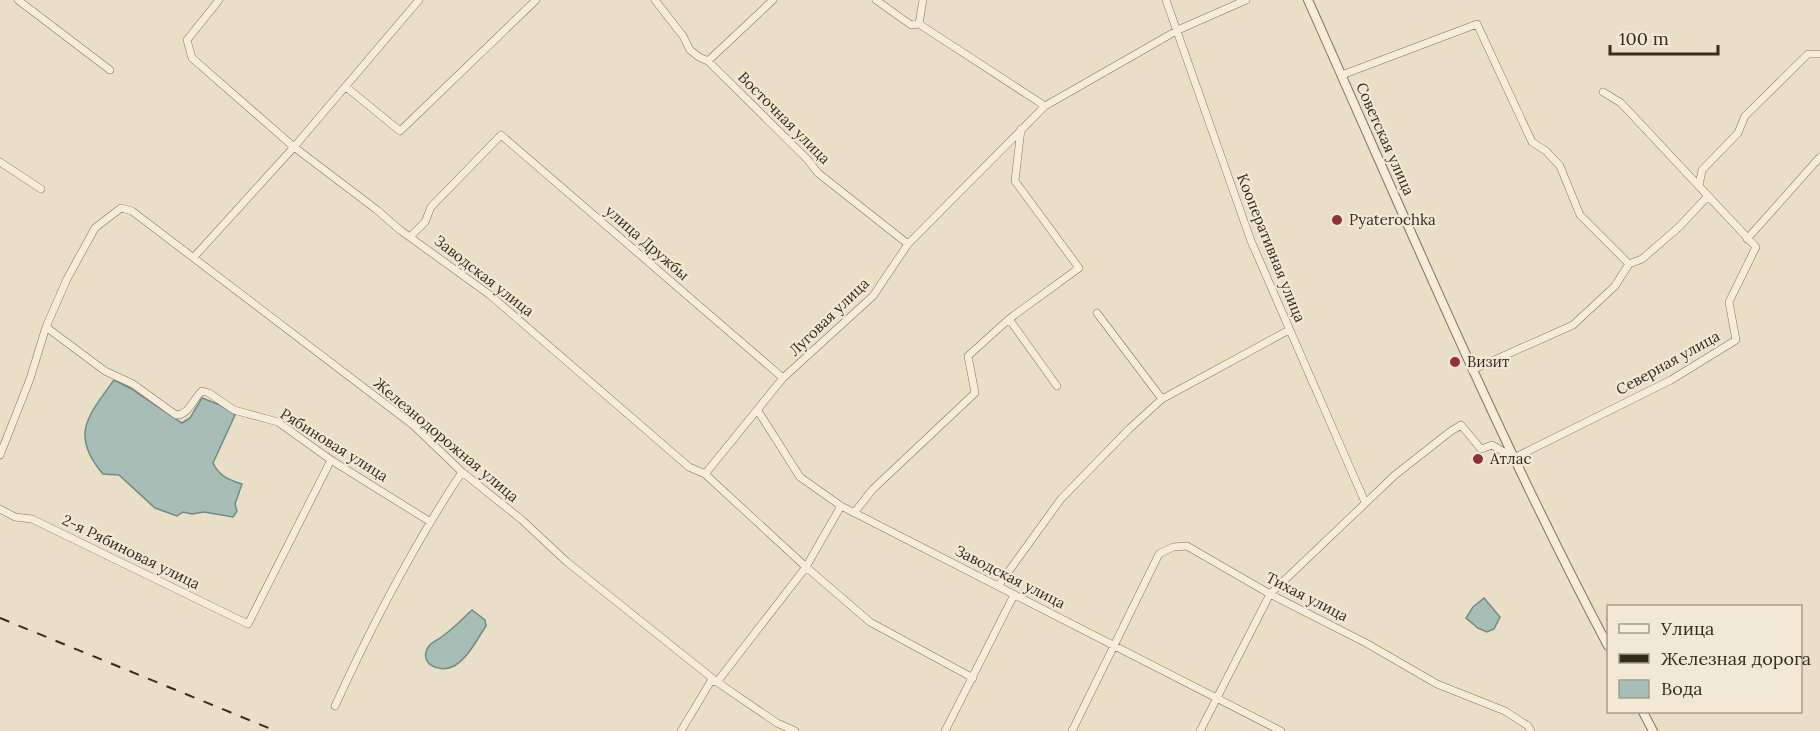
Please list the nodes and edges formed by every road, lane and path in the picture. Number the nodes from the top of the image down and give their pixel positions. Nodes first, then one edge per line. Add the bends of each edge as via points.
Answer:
1 (18, 0) edge
2 (219, 0) edge
3 (419, 0) edge
4 (536, 0) edge
5 (655, 0) edge
6 (773, 0) edge
7 (876, 0) edge
8 (922, 0) edge
9 (1166, 0) edge
10 (1246, 0) edge
11 (1308, 0) edge
12 (919, 24) junction
13 (1178, 30) junction
14 (1820, 54) edge
15 (708, 61) junction
16 (110, 70) dead end
17 (1342, 75) junction
18 (346, 87) junction
19 (1603, 92) dead end
20 (1045, 106) junction
21 (1021, 129) junction
22 (294, 147) junction
23 (1820, 157) edge
24 (0, 162) edge
25 (1699, 186) junction
26 (40, 189) dead end
27 (1708, 196) junction
28 (410, 237) junction
29 (1747, 238) junction
30 (908, 244) junction
31 (194, 257) junction
32 (1629, 264) junction
33 (1097, 313) dead end
34 (1009, 319) junction
35 (46, 327) junction
36 (1289, 330) junction
37 (1472, 370) junction
38 (783, 378) junction
39 (1057, 386) dead end
40 (1162, 399) junction
41 (758, 411) junction
42 (0, 455) edge
43 (1514, 458) junction
44 (331, 460) junction
45 (462, 472) junction
46 (705, 474) junction
47 (1365, 502) junction
48 (841, 506) junction
49 (0, 509) edge
50 (854, 513) junction
51 (429, 521) junction
52 (806, 567) junction
53 (998, 586) junction
54 (1014, 594) junction
55 (1270, 594) junction
56 (1607, 644) edge
57 (1115, 645) junction
58 (973, 678) junction
59 (717, 682) junction
60 (1217, 698) junction
61 (335, 706) dead end
62 (1644, 713) edge
63 (681, 731) edge
64 (795, 731) edge
65 (945, 731) edge
66 (1072, 731) edge
67 (1200, 731) edge
68 (1281, 731) edge
69 (1531, 731) edge
70 (1653, 731) edge

1 - 16 street
2 - 22 street, Заводская улица via 187,40 192,58
3 - 18 street
4 - 18 street via 400,132
5 - 15 street, Восточная улица via 690,50
6 - 15 street
7 - 12 street via 911,25
8 - 12 street
9 - 13 street, Кооперативная улица
10 - 13 street, Луговая улица
11 - 17 street, Советская улица
12 - 20 street
13 - 20 street, Луговая улица
13 - 36 street, Кооперативная улица via 1240,214
14 - 25 street via 1808,54 1745,116 1738,133 1702,170
15 - 30 street, Восточная улица via 818,172
17 - 32 street via 1477,24 1532,142 1560,166 1580,214
17 - 37 street, Советская улица
18 - 22 street
19 - 25 street via 1621,104
20 - 21 street, Луговая улица
21 - 30 street, Луговая улица
21 - 34 street via 1015,181 1079,268
22 - 28 street, Заводская улица
22 - 31 street
23 - 29 street
24 - 26 street
25 - 27 street
27 - 29 street
27 - 32 street via 1642,259
28 - 38 street, улица Дружбы via 425,222 431,207 501,135
28 - 46 street, Заводская улица via 490,295 689,467
29 - 43 street, Северная улица via 1756,247 1729,302 1736,340 1671,380
30 - 38 street, Луговая улица via 873,296
31 - 35 street, Железнодорожная улица via 132,211 121,208 95,228
31 - 45 street, Железнодорожная улица via 413,425
32 - 37 street via 1615,286 1573,325
33 - 40 street
34 - 39 street
34 - 50 street via 968,356 975,393 873,489
35 - 42 street
35 - 44 street, Рябиновая улица via 105,371 134,384 176,415 187,412 202,391 209,393 234,410 278,422
36 - 40 street
36 - 47 street, Кооперативная улица
37 - 43 street, Советская улица
38 - 41 street, Луговая улица
40 - 53 street via 1061,499
41 - 46 street, Луговая улица
41 - 48 street, Заводская улица via 800,477
43 - 47 street via 1492,445 1480,449 1461,424
43 - 56 street, Советская улица
44 - 49 street, 2-я Рябиновая улица via 248,624 32,519 15,517
44 - 51 street, Рябиновая улица
45 - 51 street
45 - 59 street, Железнодорожная улица
46 - 52 street, Заводская улица
47 - 55 street
48 - 50 street, Заводская улица
48 - 52 street
50 - 53 street, Заводская улица
51 - 61 street
52 - 58 street, Заводская улица via 870,622
52 - 59 street
53 - 54 street, Заводская улица
54 - 57 street, Заводская улица
54 - 58 street
55 - 57 street, Тихая улица via 1187,546 1173,547 1159,554
55 - 60 street
55 - 69 street, Тихая улица via 1437,684 1504,711
57 - 60 street, Заводская улица
57 - 66 street, Тихая улица
58 - 65 street
59 - 63 street via 711,681
59 - 64 street, Железнодорожная улица
60 - 67 street
60 - 68 street, Заводская улица
62 - 70 street

